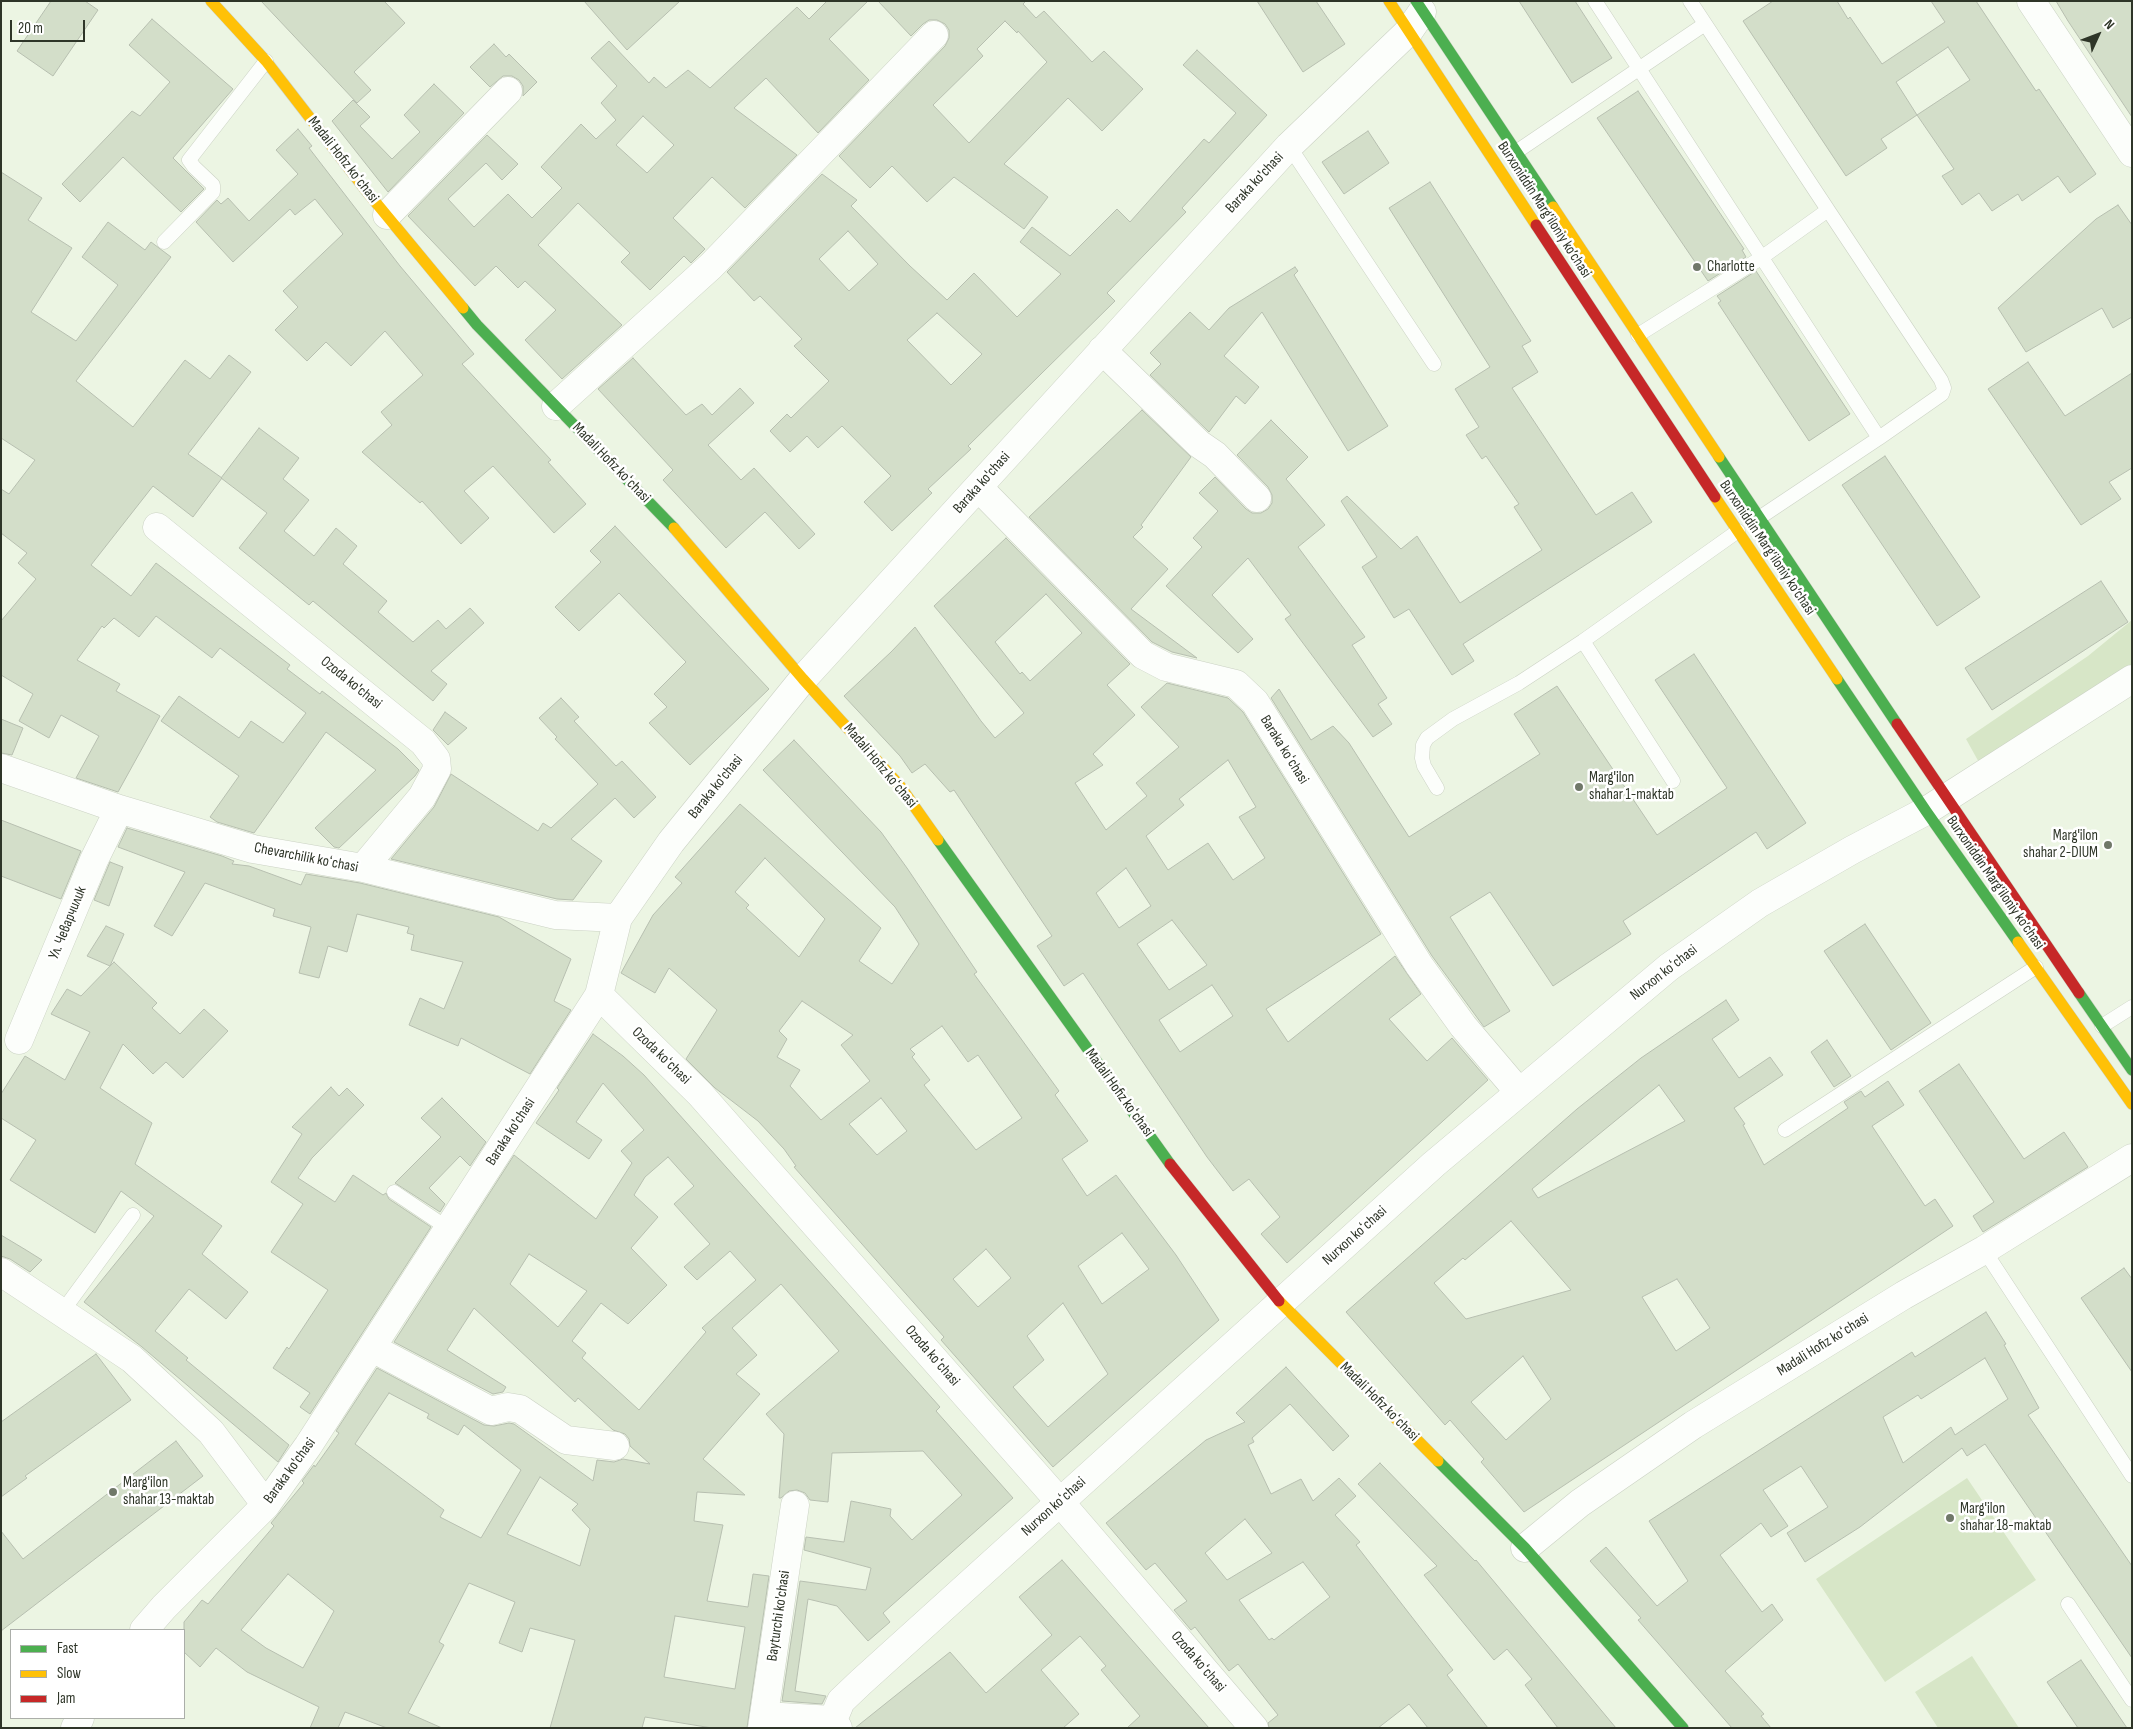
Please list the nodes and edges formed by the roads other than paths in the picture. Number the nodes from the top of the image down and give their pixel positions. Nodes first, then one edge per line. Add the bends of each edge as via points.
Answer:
1 (211, 1) edge
2 (1389, 1) edge
3 (1595, 1) edge
4 (1690, 1) edge
5 (2031, 1) edge
6 (1419, 11) edge
7 (1705, 24) junction
8 (934, 35) dead end
9 (266, 61) junction
10 (1639, 69) junction
11 (508, 91) dead end
12 (1289, 146) junction
13 (1516, 152) junction
14 (2132, 153) edge
15 (1828, 210) junction
16 (387, 215) junction
17 (164, 242) dead end
18 (1762, 258) junction
19 (1638, 335) junction
20 (1102, 350) junction
21 (1434, 364) dead end
22 (556, 406) junction
23 (1879, 438) junction
24 (978, 487) junction
25 (1258, 498) dead end
26 (1759, 518) junction
27 (157, 527) dead end
28 (1738, 531) junction
29 (1583, 640) junction
30 (2132, 679) edge
31 (804, 680) junction
32 (1, 768) edge
33 (1673, 781) dead end
34 (1437, 788) dead end
35 (1936, 805) junction
36 (119, 809) junction
37 (363, 868) junction
38 (618, 918) junction
39 (2036, 967) junction
40 (599, 995) junction
41 (2132, 1007) edge
42 (2102, 1026) junction
43 (19, 1040) dead end
44 (2132, 1070) edge
45 (1519, 1092) junction
46 (2132, 1104) edge
47 (1785, 1130) dead end
48 (2132, 1158) edge
49 (394, 1192) dead end
50 (133, 1215) dead end
51 (449, 1230) junction
52 (1984, 1250) junction
53 (1, 1272) edge
54 (1281, 1303) junction
55 (62, 1312) junction
56 (372, 1348) junction
57 (615, 1446) dead end
58 (2132, 1476) edge
59 (1060, 1502) junction
60 (266, 1505) junction
61 (795, 1505) dead end
62 (1525, 1548) junction
63 (2068, 1604) dead end
64 (145, 1629) edge
65 (2132, 1700) edge
66 (763, 1722) edge
67 (836, 1724) edge
68 (1254, 1728) edge
69 (1683, 1728) edge

1 - 9 main road, Madali Hofiz koʻchasi
2 - 6 main road, Burxoniddin Marg’iloniy ko’chasi
3 - 10 lane
4 - 7 lane
5 - 14 street
6 - 12 street, Baraka ko'chasi
6 - 13 main road, Burxoniddin Marg’iloniy ko’chasi
6 - 28 main road, Burxoniddin Marg’iloniy ko’chasi
7 - 10 lane
7 - 15 lane
8 - 22 street via 711,266
9 - 16 main road, Madali Hofiz koʻchasi
9 - 17 lane via 189,160 213,185 213,192
10 - 13 lane
10 - 18 lane
11 - 16 street
12 - 20 street, Baraka ko'chasi
12 - 21 lane
13 - 19 main road, Burxoniddin Marg’iloniy ko’chasi
15 - 18 lane
15 - 23 lane via 1944,388 1942,394
16 - 22 main road, Madali Hofiz koʻchasi via 477,325
18 - 19 lane
18 - 23 lane
19 - 26 main road, Burxoniddin Marg’iloniy ko’chasi
20 - 24 street, Baraka ko'chasi
20 - 25 street
22 - 31 main road, Madali Hofiz koʻchasi via 677,531
23 - 26 lane
24 - 31 street, Baraka ko'chasi
24 - 45 street, Baraka koʻchasi via 1143,655 1166,667 1236,684 1255,702 1419,965 1463,1026
26 - 35 main road, Burxoniddin Marg’iloniy ko’chasi
27 - 37 street, Ozoda ko'chasi via 424,742 436,759 437,768 422,797
28 - 29 lane
28 - 35 main road, Burxoniddin Marg’iloniy ko’chasi
29 - 33 lane
29 - 34 lane via 1427,738 1422,758
30 - 35 street, Nurxon koʻchasi
31 - 38 street, Baraka ko'chasi via 671,842
31 - 54 main road, Madali Hofiz koʻchasi via 900,786 1170,1165
32 - 36 street, Chevarchilik koʻchasi
35 - 39 main road, Burxoniddin Marg’iloniy ko’chasi
35 - 42 main road, Burxoniddin Marg’iloniy ko’chasi
35 - 45 street, Nurxon koʻchasi via 1760,903 1669,967
36 - 37 street, Chevarchilik koʻchasi via 253,849
36 - 43 street, Ул. Чеварчилик via 94,860
37 - 38 street, Chevarchilik koʻchasi via 555,915
38 - 40 street, Baraka ko'chasi
39 - 46 main road, Burxoniddin Marg’iloniy ko’chasi
39 - 47 lane
40 - 51 street, Baraka ko'chasi
40 - 59 street, Ozoda koʻchasi via 700,1094
41 - 42 lane
42 - 44 main road, Burxoniddin Marg’iloniy ko’chasi
45 - 54 street, Nurxon koʻchasi via 1434,1164
48 - 52 street, Madali Hofiz koʻchasi
49 - 51 lane
50 - 55 lane
51 - 56 street, Baraka ko'chasi
52 - 58 lane
52 - 62 street, Madali Hofiz koʻchasi via 1904,1294 1693,1426 1580,1503
53 - 55 street
54 - 59 street, Nurxon koʻchasi
54 - 62 main road, Madali Hofiz koʻchasi
55 - 60 street via 132,1360 211,1432
56 - 57 street via 491,1411 508,1407 520,1409 566,1440
56 - 60 street, Baraka ko'chasi
59 - 67 street, Nurxon koʻchasi via 841,1701
59 - 68 street, Ozoda koʻchasi
60 - 64 street, Baraka ko'chasi
61 - 66 street, Bayturchi ko'chasi
62 - 69 main road, Madali Hofiz koʻchasi
63 - 65 lane
66 - 67 street

